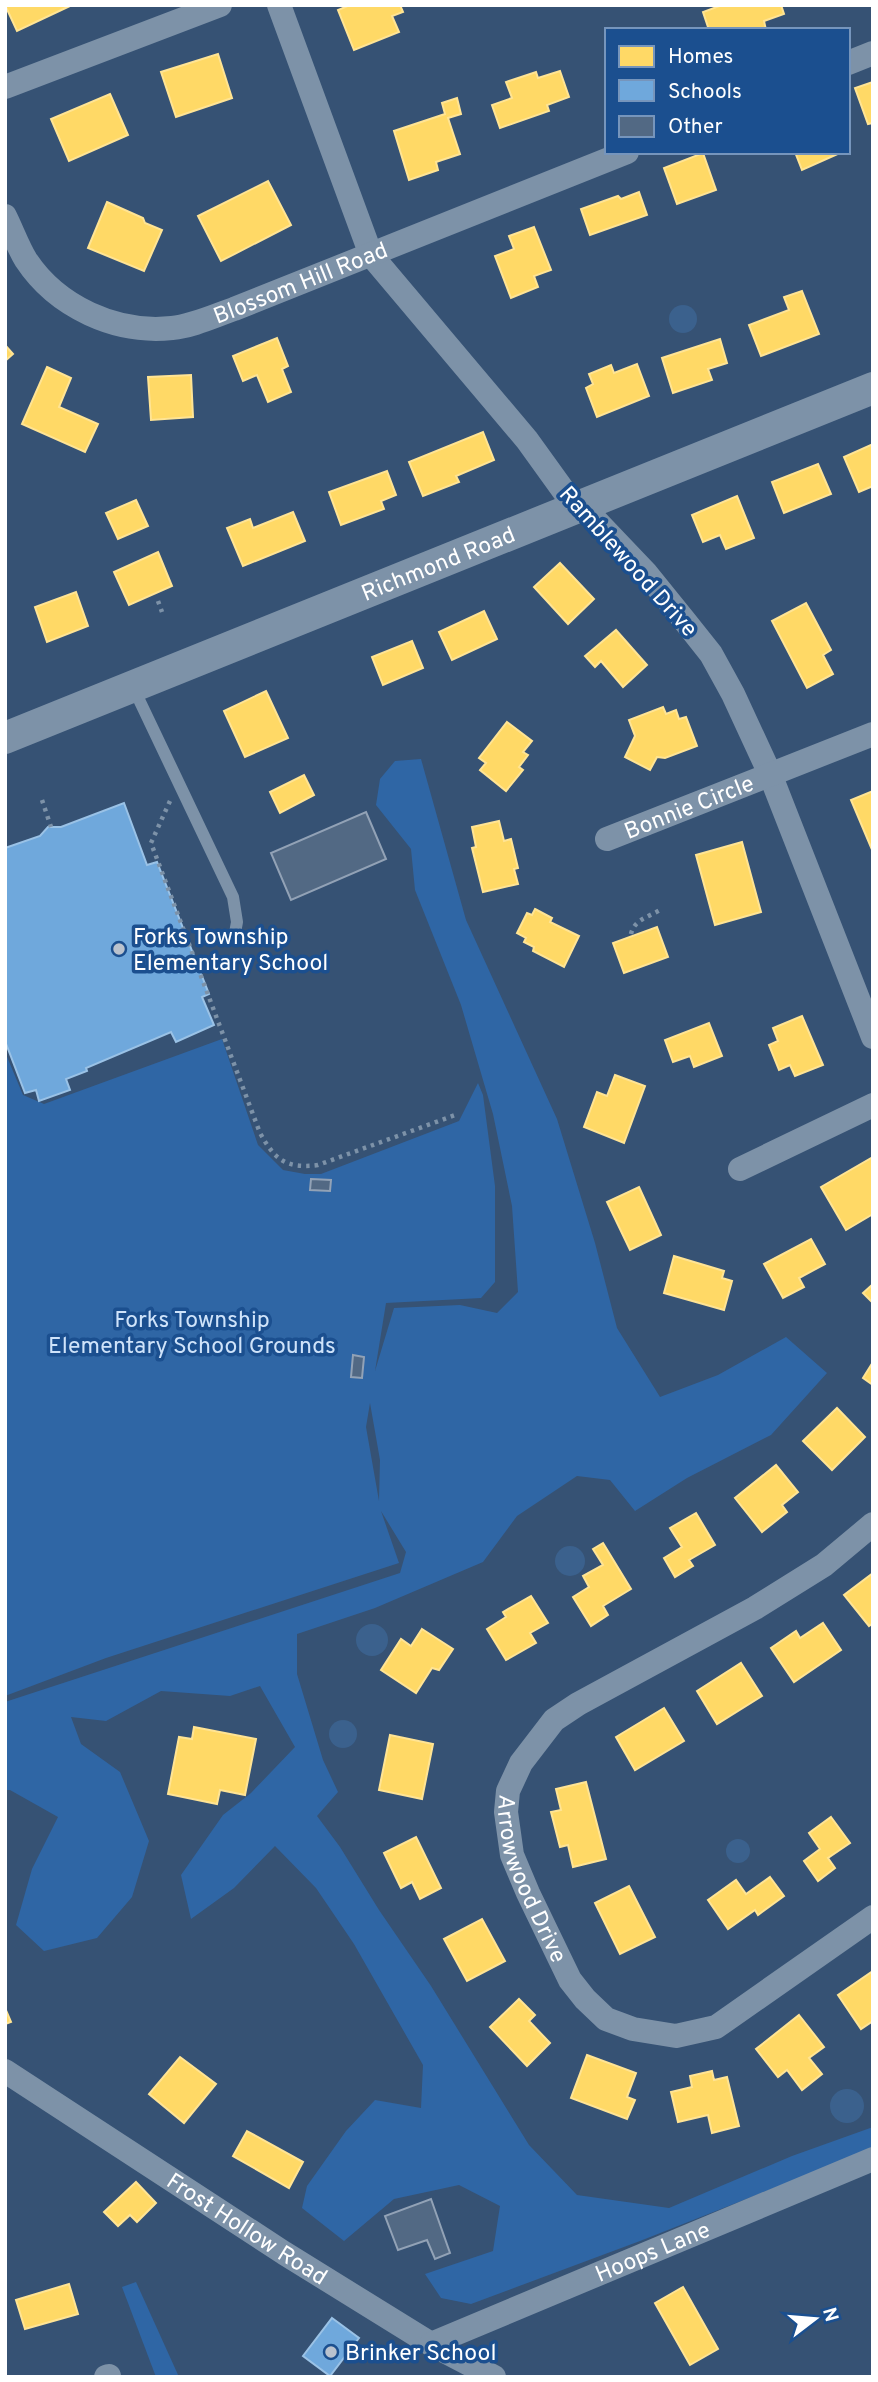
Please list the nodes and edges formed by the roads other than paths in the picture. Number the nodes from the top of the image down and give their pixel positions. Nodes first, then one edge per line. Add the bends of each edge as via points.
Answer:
1 (220, 5) edge
2 (279, 5) edge
3 (873, 53) edge
4 (850, 62) edge
5 (5, 87) edge
6 (622, 154) edge
7 (5, 216) edge
8 (372, 256) junction
9 (873, 388) edge
10 (576, 508) junction
11 (133, 686) junction
12 (873, 734) edge
13 (5, 738) edge
14 (770, 774) junction
15 (607, 839) dead end
16 (235, 933) dead end
17 (872, 1032) edge
18 (873, 1105) edge
19 (740, 1169) dead end
20 (873, 1524) edge
21 (873, 1917) edge
22 (5, 2071) edge
23 (873, 2159) edge
24 (430, 2344) junction
25 (495, 2377) edge

1 - 5 street
2 - 8 street, Ramblewood Drive
3 - 4 street
6 - 8 street, Blossom Hill Road
7 - 8 street, Blossom Hill Road via 27,260 53,290 81,311 148,328 201,321
8 - 10 street, Ramblewood Drive via 527,440
9 - 10 street, Richmond Road
10 - 11 street, Richmond Road
10 - 14 street, Ramblewood Drive via 585,509 646,573 710,654
11 - 13 street, Richmond Road
11 - 16 lane via 233,897
12 - 14 street, Bonnie Circle
14 - 15 street, Bonnie Circle
14 - 17 street, Ramblewood Drive
18 - 19 street
20 - 21 street, Arrowwood Drive via 824,1565 755,1608 554,1720 521,1763 508,1791 506,1812 512,1855 570,1980 606,2019 633,2029 676,2036 716,2027
22 - 24 street, Frost Hollow Road
23 - 24 street, Hoops Lane
24 - 25 street, Frost Hollow Road

